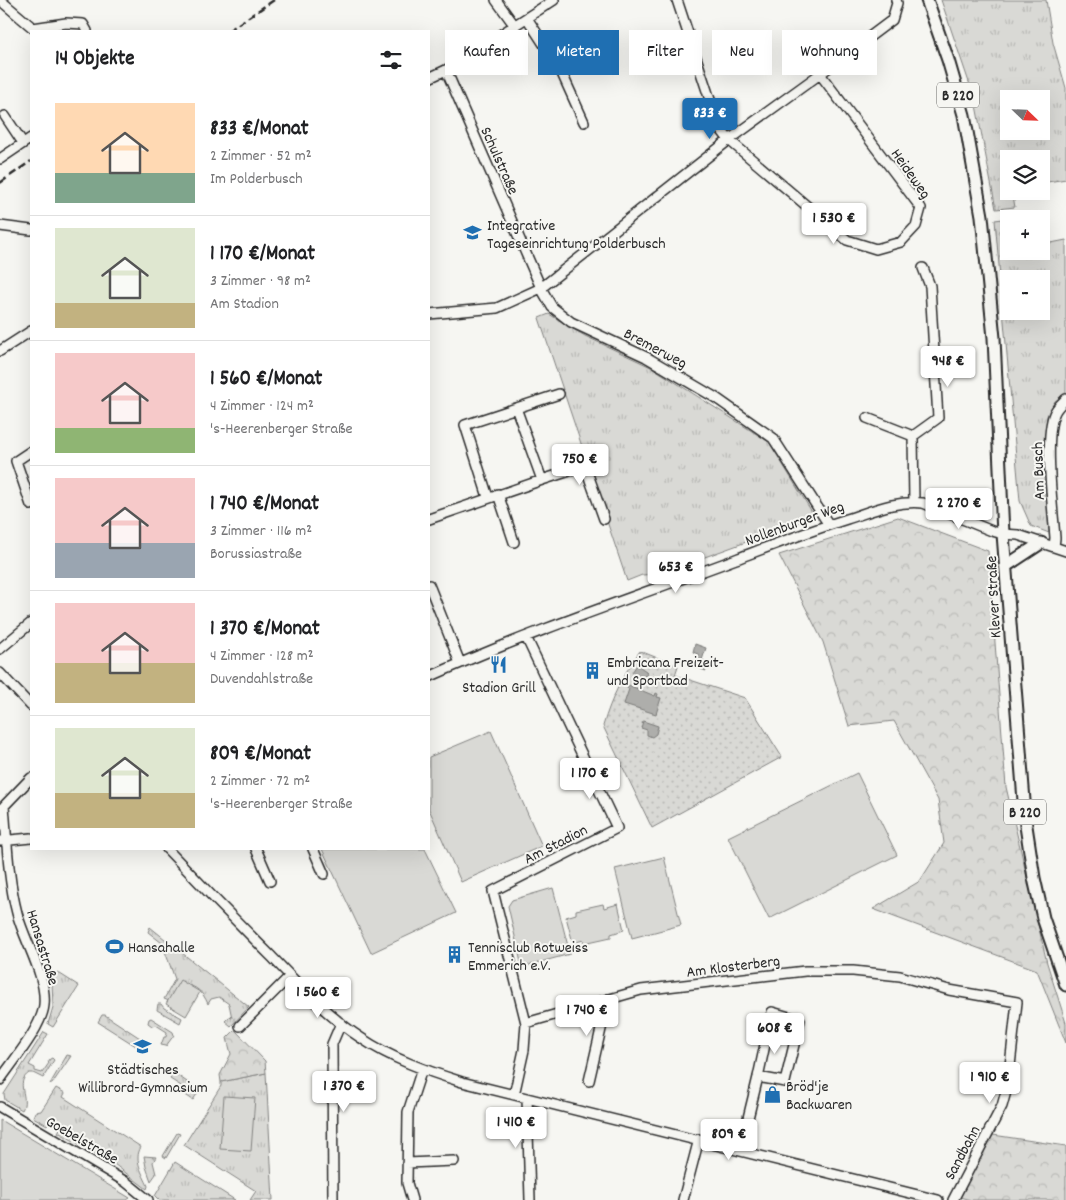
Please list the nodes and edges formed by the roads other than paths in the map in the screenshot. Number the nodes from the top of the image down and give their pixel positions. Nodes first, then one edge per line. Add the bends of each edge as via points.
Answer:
1 (0, 0) edge
2 (496, 0) edge
3 (554, 0) edge
4 (677, 0) edge
5 (896, 0) edge
6 (927, 0) edge
7 (527, 18) junction
8 (515, 26) junction
9 (87, 30) edge
10 (509, 30) edge
11 (877, 31) edge
12 (445, 70) edge
13 (448, 75) edge
14 (819, 75) edge
15 (821, 75) edge
16 (430, 78) edge
17 (5, 116) dead end
18 (584, 122) dead end
19 (30, 139) edge
20 (729, 140) junction
21 (23, 144) junction
22 (0, 159) edge
23 (0, 226) edge
24 (30, 230) edge
25 (923, 268) dead end
26 (541, 288) junction
27 (430, 314) edge
28 (30, 332) edge
29 (0, 350) edge
30 (559, 394) dead end
31 (1066, 399) edge
32 (516, 408) junction
33 (867, 418) dead end
34 (913, 436) junction
35 (30, 452) edge
36 (542, 480) junction
37 (498, 494) junction
38 (488, 497) junction
39 (30, 502) edge
40 (914, 502) junction
41 (430, 519) edge
42 (604, 519) dead end
43 (830, 525) junction
44 (1003, 534) junction
45 (514, 542) dead end
46 (1041, 543) junction
47 (1054, 547) junction
48 (1066, 551) edge
49 (1006, 566) junction
50 (430, 588) edge
51 (30, 624) edge
52 (526, 637) junction
53 (0, 649) edge
54 (460, 663) junction
55 (0, 673) edge
56 (430, 677) edge
57 (30, 705) edge
58 (30, 779) edge
59 (30, 838) edge
60 (4, 841) edge
61 (168, 850) edge
62 (256, 850) edge
63 (312, 850) edge
64 (324, 874) dead end
65 (270, 881) dead end
66 (290, 976) junction
67 (1066, 985) edge
68 (608, 999) junction
69 (1017, 1002) joint
70 (341, 1023) junction
71 (526, 1023) junction
72 (240, 1026) dead end
73 (422, 1069) junction
74 (758, 1076) junction
75 (0, 1080) edge
76 (589, 1080) dead end
77 (514, 1095) junction
78 (527, 1098) junction
79 (0, 1107) edge
80 (699, 1139) junction
81 (740, 1151) junction
82 (454, 1161) dead end
83 (407, 1163) junction
84 (148, 1200) edge
85 (333, 1200) edge
86 (412, 1200) edge
87 (530, 1200) edge
88 (683, 1200) edge
89 (938, 1200) edge
90 (953, 1200) edge

1 - 9 street via 33,28 66,23 83,24
2 - 8 street
3 - 7 street
4 - 20 street, Heideweg via 719,127
5 - 11 street via 892,20
6 - 44 main road, Klever Straße / B 220 via 964,115 982,216 994,338
7 - 8 street
7 - 18 street via 560,69
8 - 10 street
12 - 16 street
13 - 26 street, Schulstraße
14 - 20 street
15 - 20 street, Heideweg via 921,208 916,226 901,242 876,249 847,240
17 - 21 street
19 - 21 street
20 - 26 street
21 - 22 street
23 - 24 street
25 - 34 street via 930,286 938,418
26 - 27 street via 497,308
26 - 43 street, Bremerweg via 552,307 571,322 646,357 716,398 773,438
28 - 29 street
30 - 32 street
31 - 47 street, Am Busch via 1054,413 1051,428
32 - 36 street
32 - 38 street via 465,425
33 - 34 street
34 - 40 street
35 - 39 street via 16,461
36 - 37 street
36 - 42 street via 585,466
37 - 38 street
37 - 45 street
38 - 41 street
40 - 43 street, Nollenburger Weg via 891,504
40 - 44 street, Nollenburger Weg
43 - 52 street, Nollenburger Weg
44 - 46 street, Nollenburger Weg
44 - 49 main road, Klever Straße / B 220
46 - 47 street, Nollenburger Weg
46 - 49 main road
47 - 48 street, Nollenburger Weg
49 - 67 main road, Klever Straße / B 220 via 1026,826 1043,918
50 - 54 street
51 - 53 street
52 - 54 street, Nollenburger Weg
52 - 71 street, Am Stadion via 617,828 493,891
54 - 56 street, Nollenburger Weg
55 - 57 street
58 - 60 street, Hansastraße via 4,806
59 - 60 street
60 - 75 street, Hansastraße via 17,913 39,972 44,1005 38,1024
61 - 66 street
62 - 65 street
63 - 64 street
66 - 70 street
66 - 72 street
68 - 69 street, Am Klosterberg via 641,990 806,971 854,971 900,976 949,990
68 - 71 street, Am Klosterberg
68 - 76 street
69 - 90 street, Sandbahn via 1008,1084 1002,1106
70 - 73 street via 385,1052
70 - 85 street via 332,1044
71 - 77 street
73 - 77 street
73 - 83 street via 408,1112
74 - 74 street via 772,1012 800,1020 785,1082
74 - 81 street
77 - 78 street
78 - 80 street
78 - 87 street
79 - 84 street, Goebelstraße via 126,1182
80 - 81 street
80 - 88 street
81 - 89 street
82 - 83 street
83 - 86 street via 407,1183

